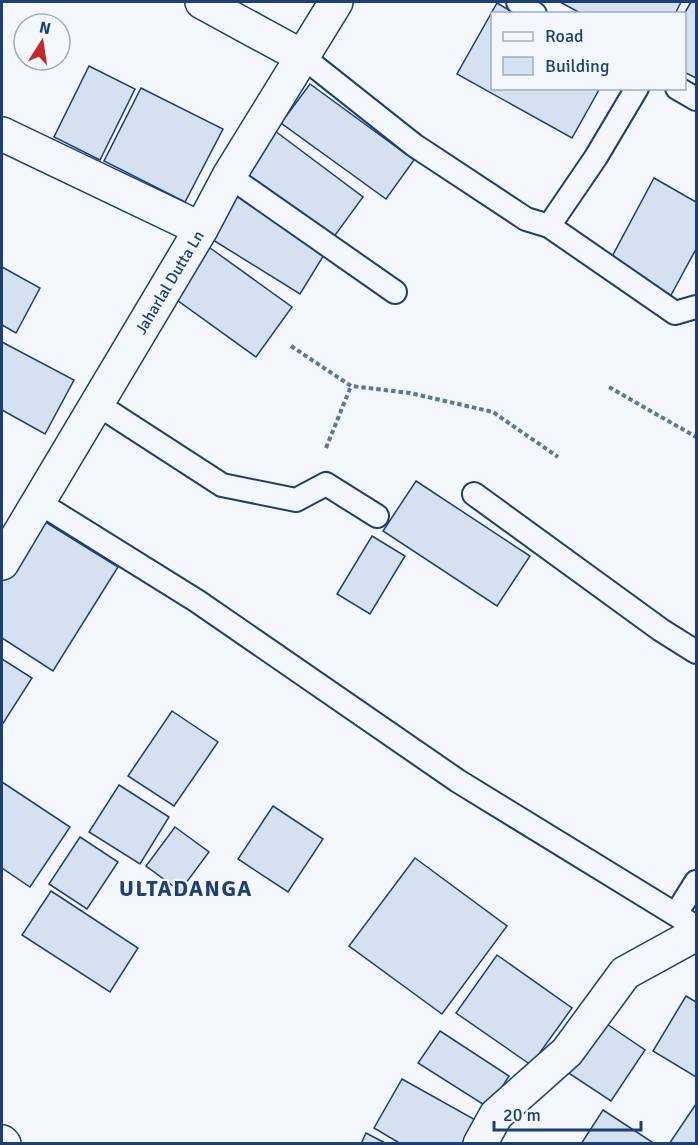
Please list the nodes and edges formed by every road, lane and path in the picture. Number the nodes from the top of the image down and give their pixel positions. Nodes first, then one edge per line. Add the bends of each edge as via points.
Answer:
1 (202, 2) edge
2 (336, 2) edge
3 (518, 2) edge
4 (532, 12) edge
5 (303, 57) junction
6 (636, 90) edge
7 (680, 90) edge
8 (696, 99) edge
9 (2, 134) edge
10 (230, 176) junction
11 (549, 226) junction
12 (201, 229) junction
13 (395, 292) dead end
14 (696, 306) edge
15 (291, 346) dead end
16 (351, 386) junction
17 (609, 387) dead end
18 (97, 404) junction
19 (696, 438) edge
20 (558, 457) dead end
21 (326, 484) junction
22 (474, 494) dead end
23 (38, 502) junction
24 (377, 516) dead end
25 (2, 563) edge
26 (696, 652) edge
27 (696, 882) edge
28 (686, 924) edge
29 (696, 927) edge
30 (480, 1143) edge

1 - 5 street
2 - 5 street, Jaharlal Dutta Ln
3 - 4 lane
5 - 10 street, Jaharlal Dutta Ln
5 - 11 lane via 414,146 526,219
6 - 11 lane
7 - 8 lane
9 - 12 street
10 - 12 street, Jaharlal Dutta Ln
10 - 13 lane
11 - 14 lane via 675,313
12 - 18 street, Jaharlal Dutta Ln
15 - 16 path
16 - 20 path via 410,393 493,412
16 - 21 path via 325,450
17 - 19 path
18 - 21 lane via 222,484 296,500
18 - 23 street, Jaharlal Dutta Ln
21 - 24 lane
22 - 26 lane
23 - 25 street, Jaharlal Dutta Ln
23 - 28 lane via 197,601 458,781
27 - 28 lane
28 - 29 lane
28 - 30 street via 625,973 567,1052 496,1115

